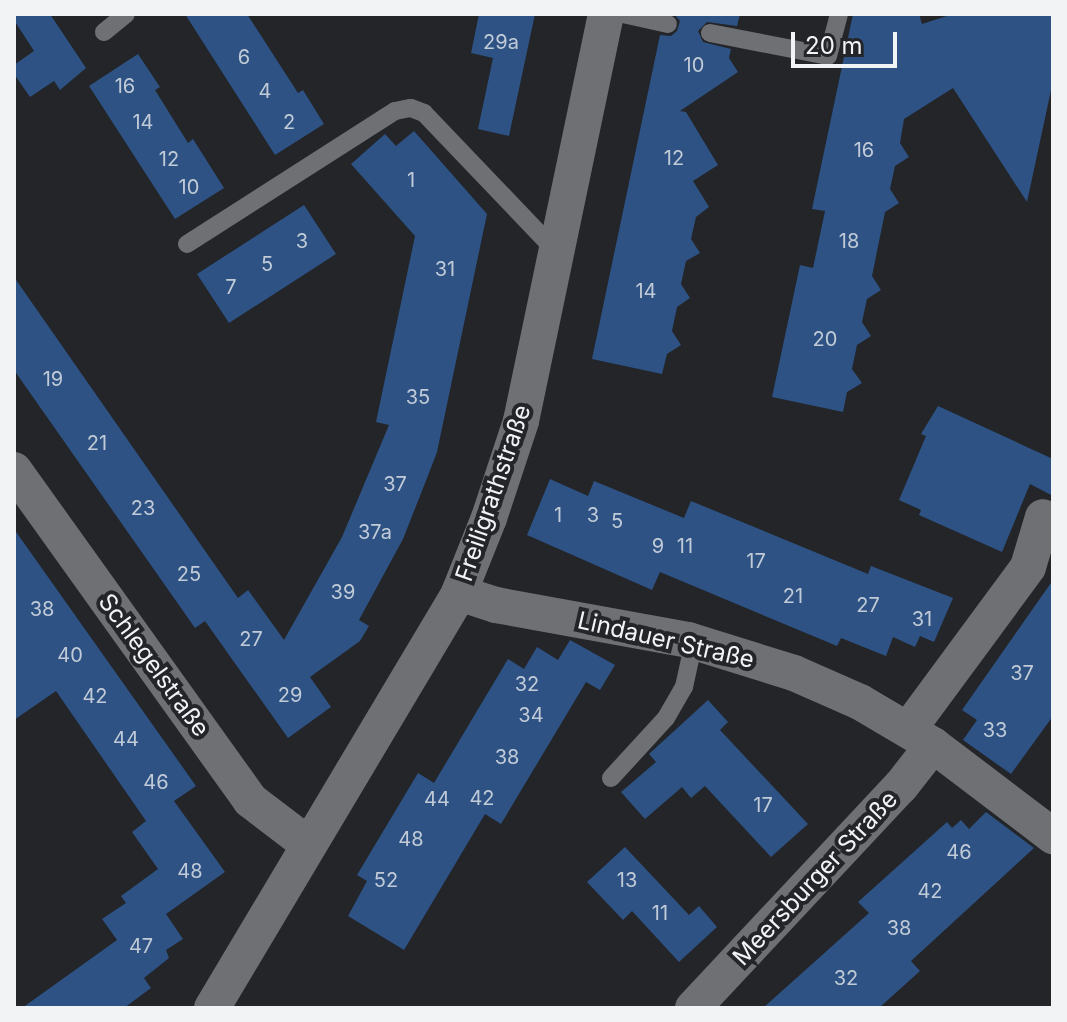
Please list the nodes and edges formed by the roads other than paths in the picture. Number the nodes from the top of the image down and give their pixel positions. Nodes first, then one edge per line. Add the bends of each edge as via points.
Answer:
1 (126, 14) edge
2 (606, 14) edge
3 (623, 14) edge
4 (839, 14) edge
5 (668, 24) dead end
6 (104, 32) dead end
7 (710, 33) dead end
8 (187, 244) dead end
9 (554, 249) junction
10 (14, 470) edge
11 (1043, 517) dead end
12 (459, 593) junction
13 (694, 641) junction
14 (921, 738) junction
15 (611, 778) dead end
16 (1053, 836) edge
17 (309, 845) junction
18 (212, 1008) edge
19 (693, 1008) edge

1 - 6 lane
2 - 9 street, Freiligrathstraße
3 - 5 lane
4 - 7 lane via 828,56
8 - 9 lane via 395,111 411,108 424,113
9 - 12 street, Freiligrathstraße via 521,421
10 - 17 street, Schlegelstraße via 250,800
11 - 14 street via 1028,567
12 - 13 street, Lindauer Straße via 496,605
12 - 17 street, Freiligrathstraße
13 - 14 street, Lindauer Straße via 794,673 860,702
13 - 15 lane via 684,687 666,718
14 - 16 street, Lindauer Straße
14 - 19 street, Meersburger Straße via 901,786
17 - 18 street, Freiligrathstraße

